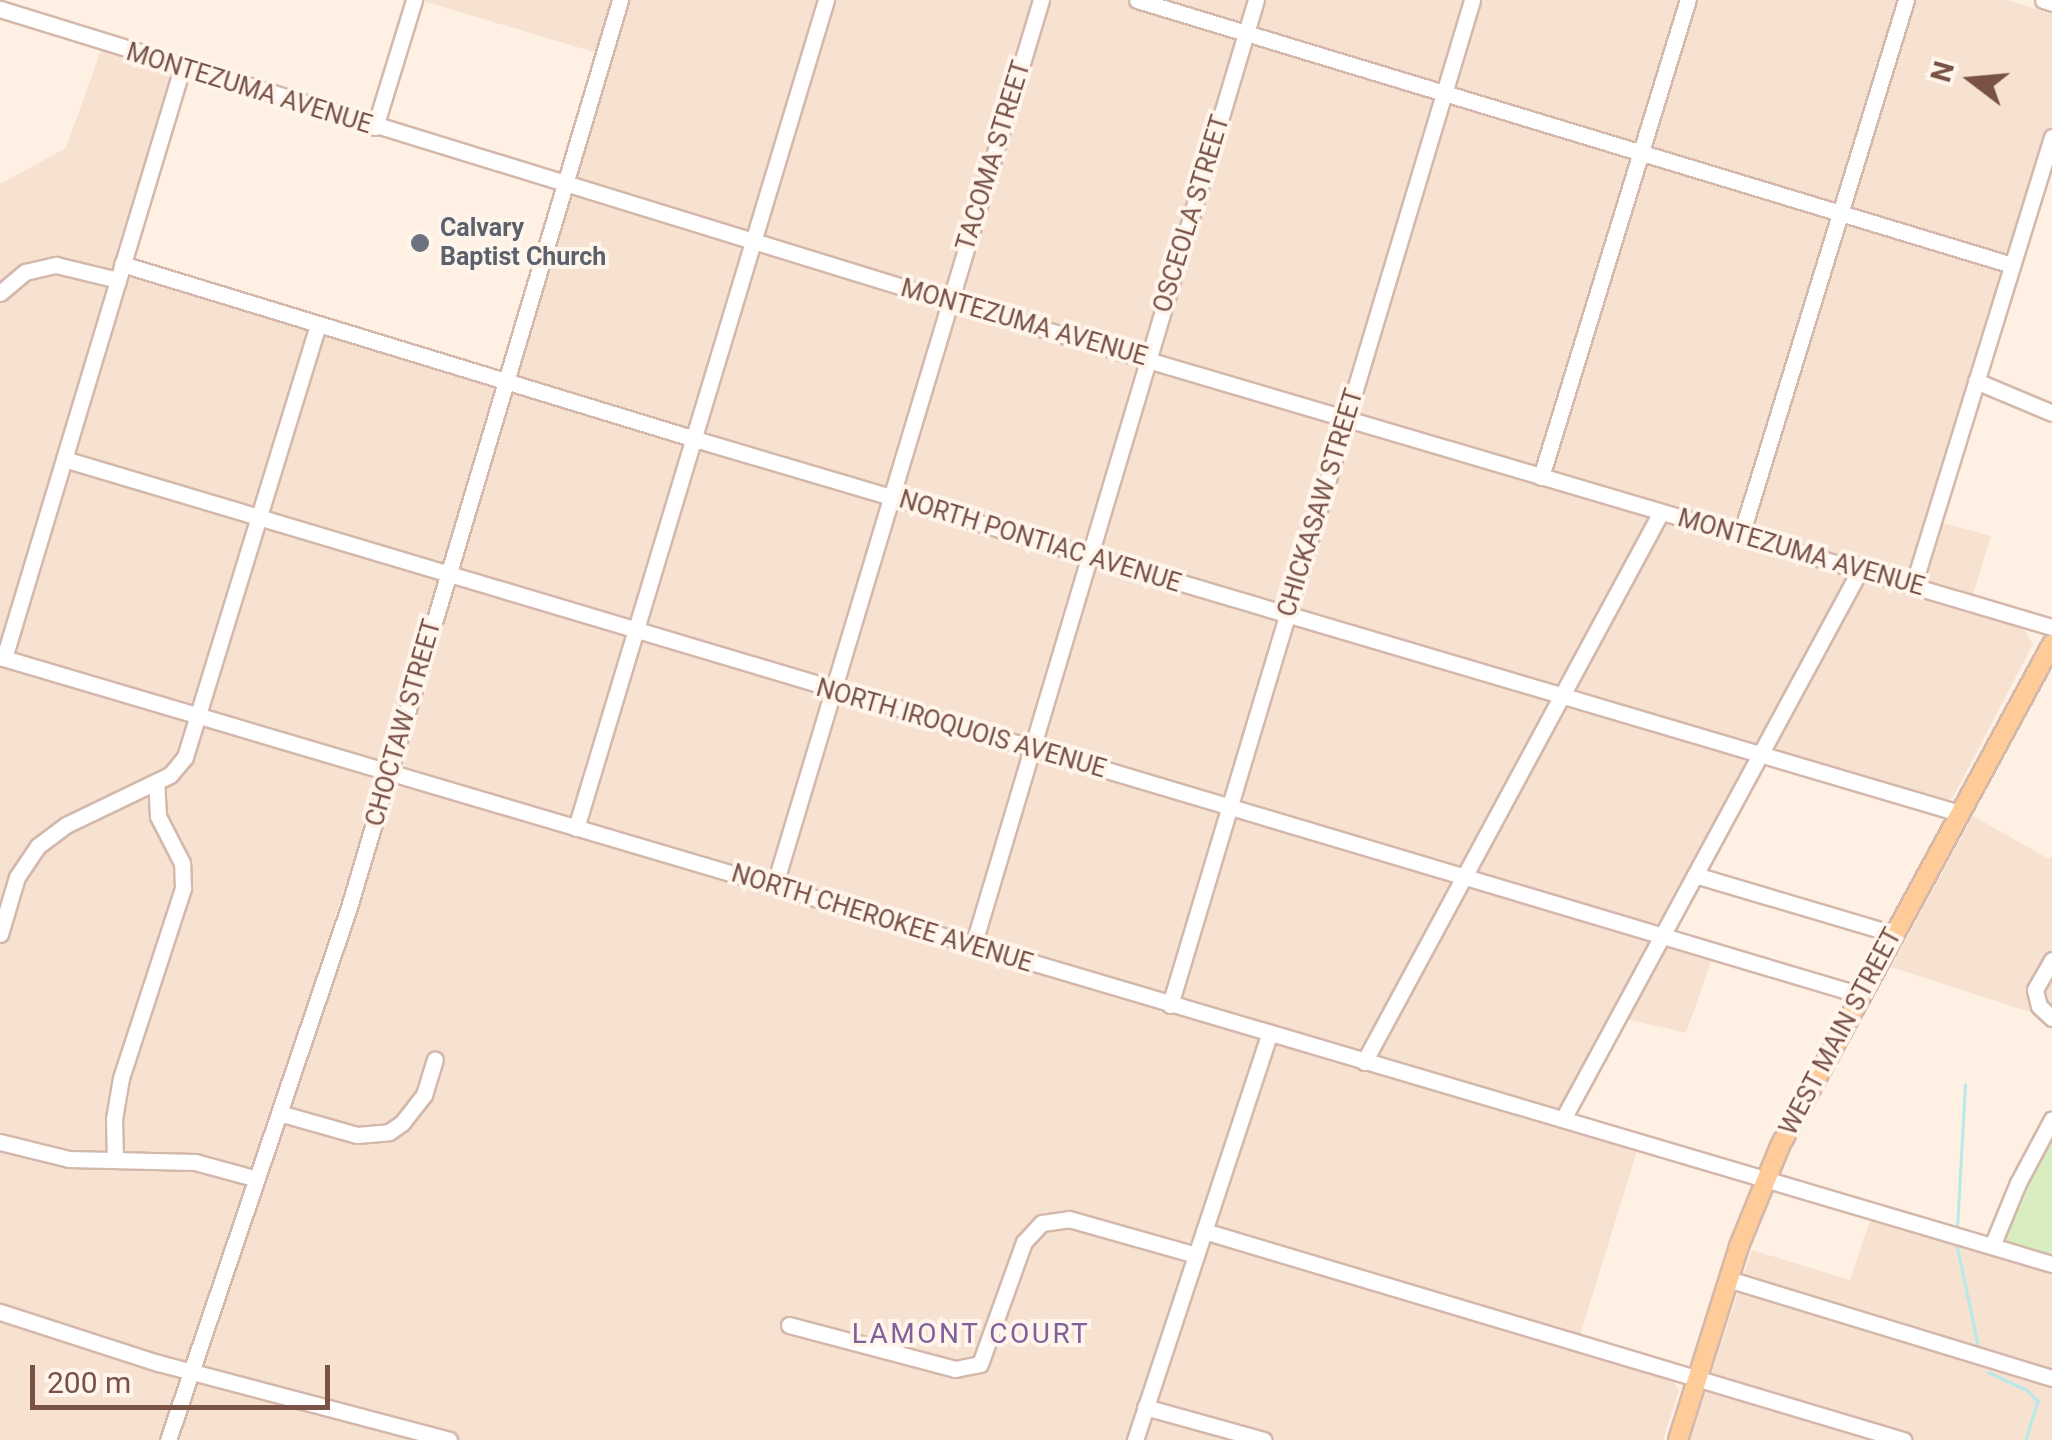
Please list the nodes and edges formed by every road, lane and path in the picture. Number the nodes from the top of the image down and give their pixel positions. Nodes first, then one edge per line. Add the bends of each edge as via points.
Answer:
1 (414, 0) edge
2 (620, 0) edge
3 (826, 0) edge
4 (1041, 0) edge
5 (1137, 0) edge
6 (1256, 0) edge
7 (1472, 0) edge
8 (1688, 0) edge
9 (1906, 0) edge
10 (2043, 0) edge
11 (2052, 3) edge
12 (0, 9) edge
13 (1247, 32) junction
14 (182, 68) junction
15 (1444, 92) junction
16 (375, 127) junction
17 (2052, 138) edge
18 (1641, 151) junction
19 (564, 185) junction
20 (1840, 211) junction
21 (754, 242) junction
22 (2012, 265) junction
23 (120, 272) junction
24 (0, 293) edge
25 (951, 302) junction
26 (318, 324) junction
27 (1148, 360) junction
28 (1976, 381) junction
29 (505, 382) junction
30 (2052, 413) edge
31 (1346, 420) junction
32 (694, 439) junction
33 (64, 459) junction
34 (1542, 477) junction
35 (892, 498) junction
36 (1661, 512) junction
37 (260, 518) junction
38 (1741, 536) junction
39 (1089, 557) junction
40 (1860, 570) junction
41 (447, 575) junction
42 (1912, 586) junction
43 (1287, 615) junction
44 (2052, 627) edge
45 (636, 632) junction
46 (2052, 644) edge
47 (2, 658) edge
48 (834, 692) junction
49 (1562, 696) junction
50 (198, 716) junction
51 (1031, 750) junction
52 (1760, 754) junction
53 (390, 772) junction
54 (156, 783) junction
55 (1229, 808) junction
56 (1959, 813) junction
57 (576, 828) junction
58 (1695, 875) junction
59 (1464, 878) junction
60 (774, 886) junction
61 (0, 934) edge
62 (1894, 934) junction
63 (1662, 936) junction
64 (972, 946) junction
65 (2052, 960) edge
66 (1860, 994) junction
67 (1170, 1005) junction
68 (2052, 1018) edge
69 (1269, 1034) junction
70 (435, 1060) dead end
71 (1364, 1062) junction
72 (279, 1113) junction
73 (2052, 1118) edge
74 (1563, 1119) junction
75 (0, 1142) edge
76 (114, 1160) junction
77 (1766, 1177) junction
78 (257, 1179) junction
79 (1204, 1231) junction
80 (1992, 1246) junction
81 (1196, 1255) junction
82 (2052, 1264) edge
83 (1728, 1279) junction
84 (0, 1312) edge
85 (789, 1326) dead end
86 (192, 1370) junction
87 (1698, 1376) junction
88 (2052, 1378) edge
89 (1145, 1407) junction
90 (387, 1423) junction
91 (168, 1440) edge
92 (382, 1440) edge
93 (449, 1440) edge
94 (1135, 1440) edge
95 (1264, 1440) edge
96 (1678, 1440) edge
97 (1903, 1440) edge

1 - 16 street
2 - 19 street, CHOCTAW STREET
3 - 21 street
4 - 25 street, TACOMA STREET
5 - 13 street
6 - 13 street, OSCEOLA STREET
7 - 15 street, CHICKASAW STREET
8 - 18 street
9 - 20 street
10 - 11 street
12 - 14 street, MONTEZUMA AVENUE
13 - 15 street
13 - 27 street, OSCEOLA STREET
14 - 16 street, MONTEZUMA AVENUE
14 - 23 street
15 - 18 street
15 - 31 street, CHICKASAW STREET
16 - 19 street, MONTEZUMA AVENUE
17 - 22 street
18 - 20 street
18 - 34 street
19 - 21 street, MONTEZUMA AVENUE
19 - 29 street, CHOCTAW STREET
20 - 22 street
20 - 38 street
21 - 25 street, MONTEZUMA AVENUE
21 - 32 street
22 - 28 street
23 - 24 street, NORTH PONTIAC AVENUE via 56,265 26,272
23 - 26 street, NORTH PONTIAC AVENUE
23 - 33 street
25 - 27 street, MONTEZUMA AVENUE
25 - 35 street, TACOMA STREET
26 - 29 street, NORTH PONTIAC AVENUE
26 - 37 street
27 - 31 street, MONTEZUMA AVENUE
27 - 39 street, OSCEOLA STREET
28 - 30 street
28 - 42 street
29 - 32 street, NORTH PONTIAC AVENUE
29 - 41 street, CHOCTAW STREET
31 - 34 street, MONTEZUMA AVENUE
31 - 43 street, CHICKASAW STREET
32 - 35 street, NORTH PONTIAC AVENUE
32 - 45 street
33 - 37 street, NORTH IROQUOIS AVENUE
33 - 47 street
34 - 36 street, MONTEZUMA AVENUE
35 - 39 street, NORTH PONTIAC AVENUE
35 - 48 street, TACOMA STREET
36 - 38 street, MONTEZUMA AVENUE
36 - 49 street
37 - 41 street, NORTH IROQUOIS AVENUE
37 - 50 street
38 - 40 street, MONTEZUMA AVENUE
39 - 43 street, NORTH PONTIAC AVENUE
39 - 51 street, OSCEOLA STREET
40 - 42 street, MONTEZUMA AVENUE
40 - 52 street
41 - 45 street, NORTH IROQUOIS AVENUE
41 - 53 street, CHOCTAW STREET
42 - 44 street, MONTEZUMA AVENUE
43 - 49 street, NORTH PONTIAC AVENUE
43 - 55 street, CHICKASAW STREET
45 - 48 street, NORTH IROQUOIS AVENUE
45 - 57 street
46 - 56 main road, WEST MAIN STREET
47 - 50 street, NORTH CHEROKEE AVENUE
48 - 51 street, NORTH IROQUOIS AVENUE
48 - 60 street, TACOMA STREET
49 - 52 street, NORTH PONTIAC AVENUE
49 - 59 street
50 - 53 street, NORTH CHEROKEE AVENUE
50 - 54 street via 186,756
51 - 55 street, NORTH IROQUOIS AVENUE
51 - 64 street, OSCEOLA STREET
52 - 56 street, NORTH PONTIAC AVENUE
52 - 58 street
53 - 57 street, NORTH CHEROKEE AVENUE
53 - 72 street, CHOCTAW STREET
54 - 61 street via 66,824 38,846 17,877
54 - 76 street via 158,816 182,863 183,888 121,1078
55 - 59 street, NORTH IROQUOIS AVENUE
55 - 67 street, CHICKASAW STREET
56 - 62 main road, WEST MAIN STREET
57 - 60 street, NORTH CHEROKEE AVENUE
58 - 62 street
58 - 63 street
59 - 63 street, NORTH IROQUOIS AVENUE
59 - 71 street
60 - 64 street, NORTH CHEROKEE AVENUE
62 - 66 main road, WEST MAIN STREET
63 - 66 street, NORTH IROQUOIS AVENUE
63 - 74 street
64 - 67 street, NORTH CHEROKEE AVENUE
65 - 68 street via 2034,990 2038,1006
66 - 77 main road, WEST MAIN STREET
67 - 69 street, NORTH CHEROKEE AVENUE
69 - 71 street, NORTH CHEROKEE AVENUE
69 - 79 street
70 - 72 street via 424,1095 389,1132 356,1136
71 - 74 street, NORTH CHEROKEE AVENUE
72 - 78 street, CHOCTAW STREET
73 - 80 street
74 - 77 street, NORTH CHEROKEE AVENUE
75 - 76 street via 46,1156
76 - 78 street via 195,1162
77 - 80 street, NORTH CHEROKEE AVENUE
77 - 83 main road, WEST MAIN STREET
78 - 86 street, CHOCTAW STREET
79 - 81 street
79 - 87 street
80 - 82 street, NORTH CHEROKEE AVENUE
81 - 85 street via 1068,1219 1042,1224 1021,1248 980,1364 955,1368
81 - 89 street
83 - 87 main road, WEST MAIN STREET
83 - 88 street
84 - 86 street
86 - 90 street
86 - 91 street, CHOCTAW STREET
87 - 96 main road, WEST MAIN STREET
87 - 97 street
89 - 94 street
89 - 95 street
90 - 92 street
90 - 93 street

